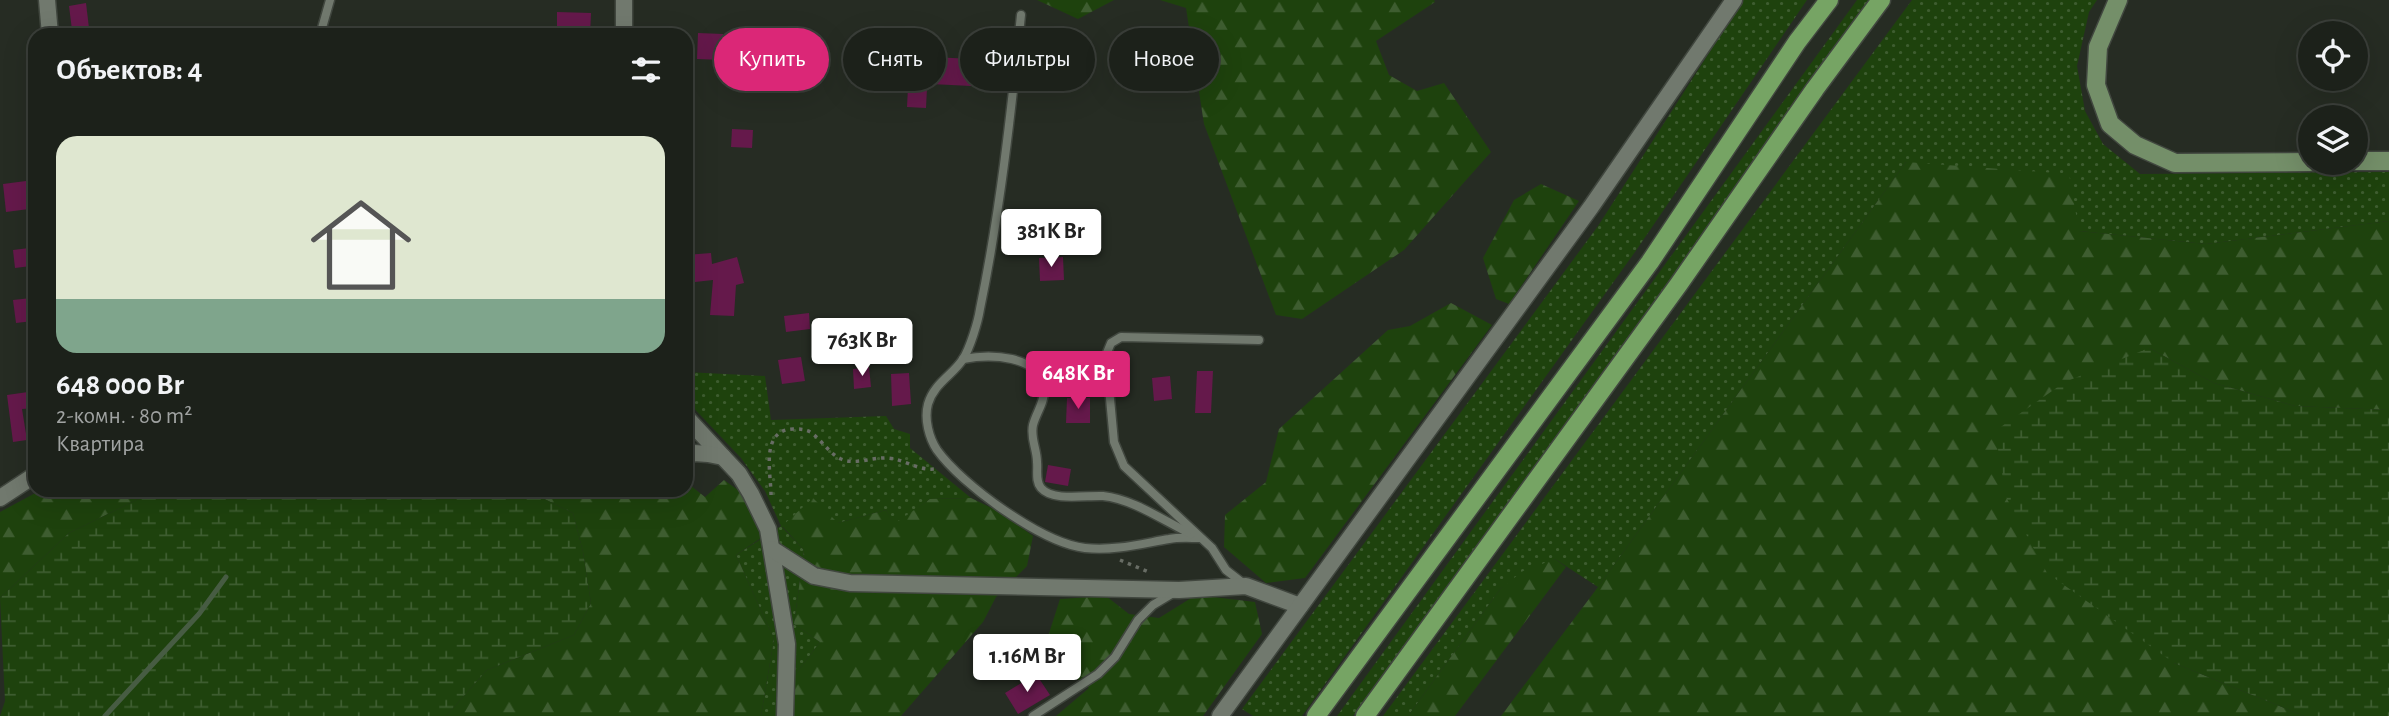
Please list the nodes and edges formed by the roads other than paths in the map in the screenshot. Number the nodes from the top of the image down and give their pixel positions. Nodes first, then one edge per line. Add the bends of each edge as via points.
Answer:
1 (47, 0) edge
2 (330, 0) edge
3 (624, 0) edge
4 (1734, 0) edge
5 (1829, 0) edge
6 (1881, 0) edge
7 (2118, 0) edge
8 (1021, 15) dead end
9 (49, 28) edge
10 (322, 28) edge
11 (624, 28) edge
12 (2368, 161) edge
13 (2389, 161) edge
14 (2298, 162) edge
15 (1259, 340) dead end
16 (963, 359) junction
17 (693, 425) edge
18 (693, 454) edge
19 (723, 457) junction
20 (28, 480) edge
21 (0, 498) edge
22 (1200, 538) junction
23 (772, 549) junction
24 (1246, 586) junction
25 (1179, 590) junction
26 (1300, 606) junction
27 (785, 716) edge
28 (1033, 716) edge
29 (1220, 716) edge
30 (1316, 716) edge
31 (1365, 716) edge

1 - 9 street
2 - 10 lane
3 - 11 street
4 - 26 street via 1591,207
5 - 30 main road via 1650,262
6 - 31 main road
7 - 14 street via 2098,47 2096,85 2110,124 2135,145 2175,163
8 - 16 lane via 1006,164 980,312
12 - 13 street
15 - 22 lane via 1121,337 1111,343 1106,355 1114,442 1124,466
16 - 22 lane via 978,356 1021,362 1041,378 1044,392 1033,426 1040,487 1077,498 1103,496 1126,502
16 - 22 lane via 940,382 928,405 927,425 936,448 951,467 991,500 1060,542 1085,548
17 - 19 street
18 - 19 street
19 - 23 street via 751,494
20 - 21 street
22 - 24 lane
23 - 25 street via 814,576 850,583
23 - 27 street via 787,644
24 - 25 street
24 - 26 street
25 - 28 lane via 1138,620 1115,657 1098,674
26 - 29 street

